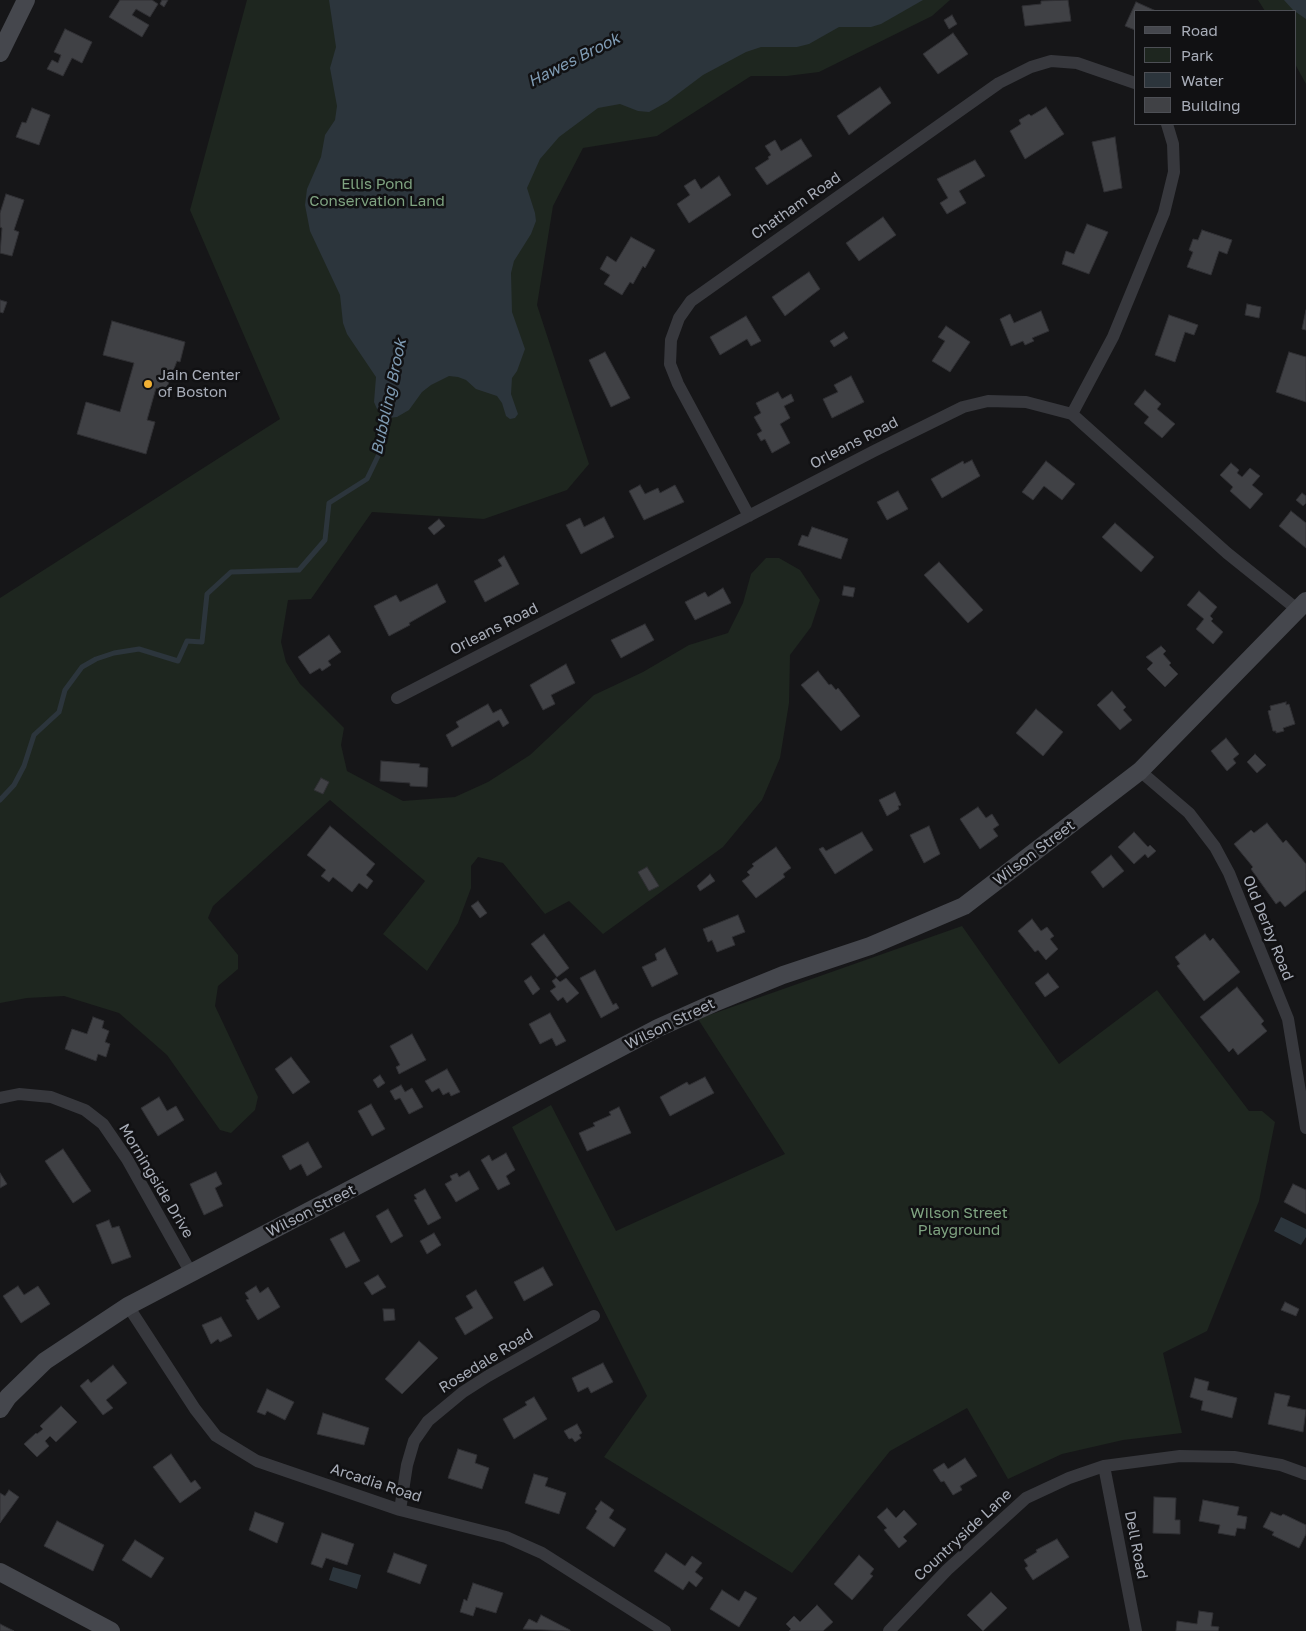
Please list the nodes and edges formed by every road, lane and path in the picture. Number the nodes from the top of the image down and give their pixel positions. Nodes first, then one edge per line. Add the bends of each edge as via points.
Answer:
1 (26, 0) edge
2 (0, 53) edge
3 (1134, 83) edge
4 (1167, 125) edge
5 (1072, 414) junction
6 (749, 516) junction
7 (1302, 606) edge
8 (397, 698) dead end
9 (1140, 771) junction
10 (0, 1098) edge
11 (1306, 1128) edge
12 (191, 1273) junction
13 (128, 1306) junction
14 (594, 1316) dead end
15 (0, 1409) edge
16 (1104, 1466) junction
17 (1306, 1474) edge
18 (400, 1510) junction
19 (0, 1572) edge
20 (111, 1631) edge
21 (665, 1631) edge
22 (889, 1631) edge
23 (1136, 1631) edge

1 - 2 street
3 - 6 street, Chatham Road via 1078,62 1050,60 1031,66 999,83 691,301 679,318 671,340 670,364
4 - 5 street via 1173,144 1174,172 1164,212 1113,337
5 - 6 street, Orleans Road via 1026,402 988,401 963,407
5 - 7 street, Orleans Road via 1227,553
6 - 8 street, Orleans Road
7 - 9 street, Wilson Street
9 - 11 street, Old Derby Road via 1189,813 1215,847 1229,873 1288,1020
9 - 12 street, Wilson Street via 964,906 870,946 714,1002 658,1028
10 - 12 street, Morningside Drive via 19,1094 51,1096 85,1110 103,1124 127,1159
12 - 13 street, Wilson Street
13 - 15 street, Wilson Street via 46,1361 8,1397
13 - 18 street, Arcadia Road via 216,1436 258,1461
14 - 18 street, Rosedale Road via 479,1381 428,1421 414,1441
16 - 17 street, Countryside Lane via 1180,1456 1234,1457 1281,1465
16 - 22 street, Countryside Lane via 1026,1498 947,1570
16 - 23 street, Dell Road
18 - 21 street, Arcadia Road via 506,1538 542,1553
19 - 20 street

